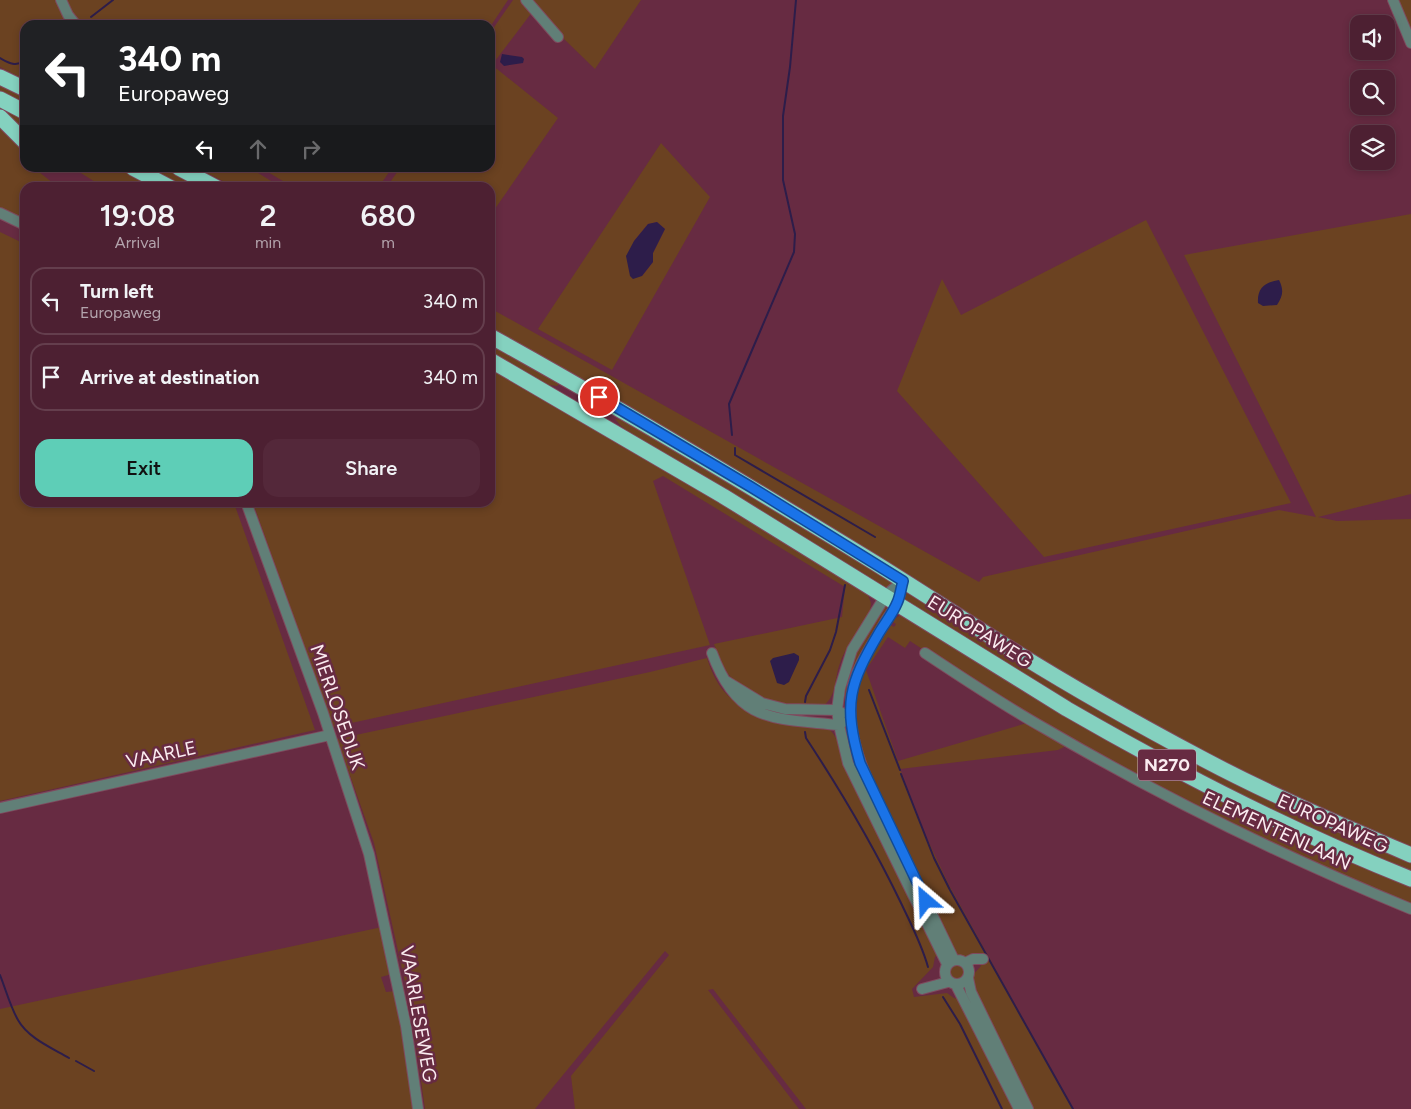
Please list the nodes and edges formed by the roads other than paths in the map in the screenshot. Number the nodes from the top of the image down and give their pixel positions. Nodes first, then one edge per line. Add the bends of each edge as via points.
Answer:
1 (62, 0) edge
2 (526, 0) edge
3 (1393, 0) edge
4 (72, 20) edge
5 (558, 37) dead end
6 (1411, 43) edge
7 (0, 77) edge
8 (20, 87) edge
9 (0, 99) edge
10 (20, 109) edge
11 (0, 117) edge
12 (20, 137) edge
13 (141, 172) edge
14 (186, 172) edge
15 (160, 182) edge
16 (205, 182) edge
17 (0, 213) edge
18 (20, 223) edge
19 (495, 339) edge
20 (495, 363) edge
21 (248, 507) edge
22 (903, 581) junction
23 (892, 599) junction
24 (712, 653) dead end
25 (925, 653) dead end
26 (724, 680) junction
27 (837, 710) junction
28 (850, 716) junction
29 (839, 725) junction
30 (330, 735) junction
31 (0, 808) edge
32 (1411, 855) edge
33 (1411, 879) edge
34 (1411, 909) edge
35 (385, 926) joint
36 (967, 970) junction
37 (950, 972) junction
38 (418, 1109) edge
39 (1018, 1109) edge
40 (1028, 1109) edge

1 - 4 street
2 - 5 street
3 - 6 street
7 - 8 highway
9 - 10 highway
11 - 12 highway
13 - 15 highway
14 - 16 highway
17 - 18 street
19 - 22 highway, EUROPAWEG via 734,477
20 - 23 highway, EUROPAWEG via 679,469
21 - 30 street, MIERLOSEDIJK
22 - 23 street
22 - 32 highway, EUROPAWEG / N270 via 1011,650 1158,735 1314,814
23 - 27 street via 852,650
23 - 28 street via 861,663 852,693
23 - 33 highway, EUROPAWEG / N270 via 1067,709 1159,761 1273,819
24 - 26 street
25 - 34 street, ELEMENTENLAAN via 1042,727 1198,813
26 - 27 street via 762,703 784,709
26 - 29 street via 734,695 757,713
27 - 28 street
27 - 29 street
28 - 29 street
28 - 37 street via 860,763
29 - 37 street via 848,763
30 - 31 street, VAARLE
30 - 35 street, MIERLOSEDIJK via 369,854
35 - 38 street, VAARLESEWEG via 406,1026
36 - 37 street via 960,960
36 - 37 street via 965,982
36 - 40 street via 971,992
37 - 39 street

